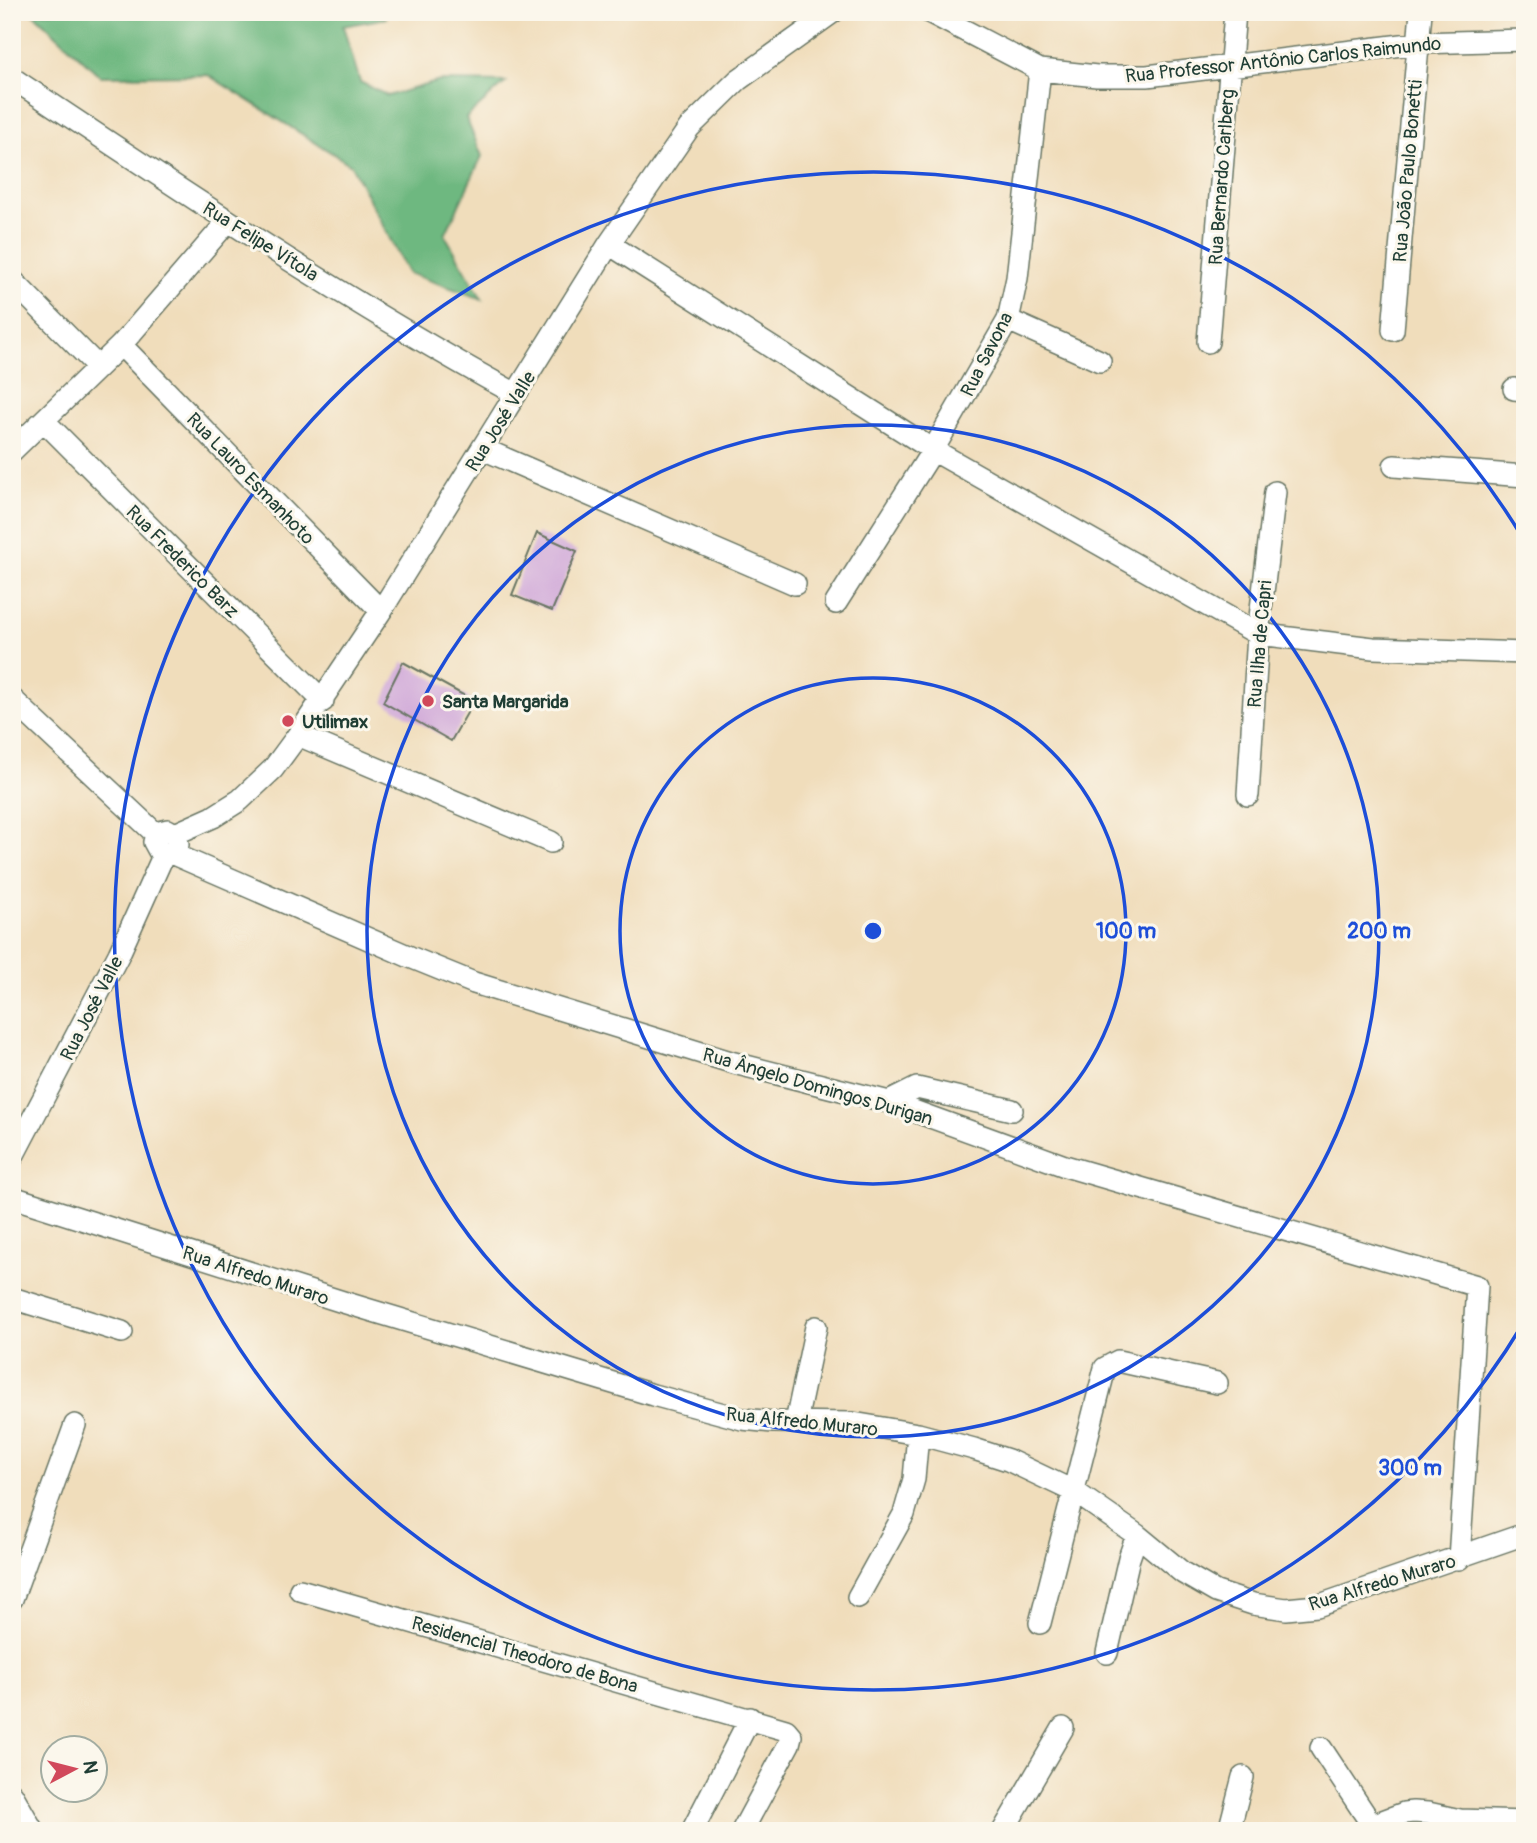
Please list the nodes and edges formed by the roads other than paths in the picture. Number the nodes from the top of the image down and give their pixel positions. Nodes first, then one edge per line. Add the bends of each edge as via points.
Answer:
1 (833, 12) edge
2 (929, 12) edge
3 (1234, 12) edge
4 (1421, 12) edge
5 (1525, 40) edge
6 (1418, 43) junction
7 (1229, 67) junction
8 (1040, 70) junction
9 (12, 78) edge
10 (228, 221) junction
11 (609, 244) junction
12 (12, 280) edge
13 (1007, 320) junction
14 (1393, 331) dead end
15 (1208, 342) dead end
16 (121, 345) junction
17 (1100, 360) dead end
18 (98, 367) junction
19 (516, 394) junction
20 (44, 421) junction
21 (483, 449) junction
22 (933, 450) junction
23 (12, 451) edge
24 (1394, 466) dead end
25 (1525, 476) edge
26 (1275, 492) dead end
27 (795, 584) dead end
28 (836, 603) dead end
29 (381, 611) junction
30 (1258, 634) junction
31 (1525, 653) edge
32 (12, 699) edge
33 (323, 701) junction
34 (298, 735) junction
35 (1248, 795) dead end
36 (551, 842) dead end
37 (167, 844) junction
38 (889, 1102) junction
39 (1012, 1110) dead end
40 (19, 1129) edge
41 (12, 1158) edge
42 (12, 1197) edge
43 (12, 1298) edge
44 (816, 1327) dead end
45 (122, 1332) dead end
46 (1217, 1383) dead end
47 (796, 1422) junction
48 (75, 1425) dead end
49 (918, 1434) junction
50 (1075, 1492) junction
51 (1525, 1534) edge
52 (1137, 1535) junction
53 (1459, 1559) junction
54 (300, 1590) dead end
55 (858, 1597) dead end
56 (12, 1599) edge
57 (1040, 1623) dead end
58 (1107, 1653) dead end
59 (750, 1718) junction
60 (1063, 1728) dead end
61 (1321, 1748) dead end
62 (1243, 1777) dead end
63 (12, 1794) edge
64 (1460, 1820) junction
65 (1525, 1822) edge
66 (1374, 1828) edge
67 (33, 1831) edge
68 (692, 1831) edge
69 (742, 1831) edge
70 (1003, 1831) edge
71 (1229, 1831) edge
72 (1434, 1831) edge

1 - 11 street, Rua José Valle via 738,79 689,128
2 - 8 street, Rua Professor Antônio Carlos Raimundo
3 - 7 street, Rua Bernardo Carlberg
4 - 6 street, Rua João Paulo Bonetti
5 - 6 street, Rua Professor Antônio Carlos Raimundo
6 - 7 street, Rua Professor Antônio Carlos Raimundo
6 - 14 street, Rua João Paulo Bonetti
7 - 8 street, Rua Professor Antônio Carlos Raimundo via 1147,76
7 - 15 street, Rua Bernardo Carlberg
8 - 13 street, Rua Savona via 1017,278
9 - 10 street, Rua Felipe Vítola
10 - 16 street
10 - 19 street, Rua Felipe Vítola
11 - 19 street, Rua José Valle
11 - 22 street
12 - 18 street
13 - 17 street
13 - 22 street, Rua Savona
16 - 18 street
16 - 29 street, Rua Lauro Esmanhoto
18 - 20 street
19 - 21 street, Rua José Valle
20 - 23 street
20 - 33 street, Rua Frederico Barz
21 - 27 street
21 - 29 street, Rua José Valle
22 - 28 street, Rua Savona
22 - 30 street
24 - 25 street
26 - 30 street, Rua Ilha de Capri
29 - 33 street, Rua José Valle
30 - 31 street via 1373,648
30 - 35 street, Rua Ilha de Capri
32 - 37 street, Rua Ângelo Domingos Durigan
33 - 34 street, Rua José Valle
34 - 36 street
34 - 37 street, Rua José Valle via 273,769 240,800
37 - 38 street, Rua Ângelo Domingos Durigan via 474,983 734,1063
37 - 40 street, Rua José Valle via 119,954
38 - 39 street via 917,1088
38 - 53 street, Rua Ângelo Domingos Durigan via 1065,1166 1477,1286
40 - 41 street, Rua José Valle
42 - 47 street, Rua Alfredo Muraro via 653,1395 742,1419
43 - 45 street
44 - 47 street
46 - 50 street via 1118,1361 1105,1368
47 - 49 street, Rua Alfredo Muraro via 853,1423
48 - 56 street
49 - 50 street, Rua Alfredo Muraro via 1008,1460
49 - 55 street via 914,1479 904,1514
50 - 52 street, Rua Alfredo Muraro
50 - 57 street
51 - 53 street, Rua Alfredo Muraro
52 - 53 street, Rua Alfredo Muraro via 1183,1573 1216,1592 1286,1609 1317,1606
52 - 58 street
54 - 59 street, Residencial Theodoro de Bona
59 - 68 street
59 - 69 street, Residencial Theodoro de Bona via 791,1736
60 - 70 street
61 - 66 street
62 - 71 street
63 - 67 street
64 - 65 street
64 - 66 street via 1413,1812
64 - 72 street

